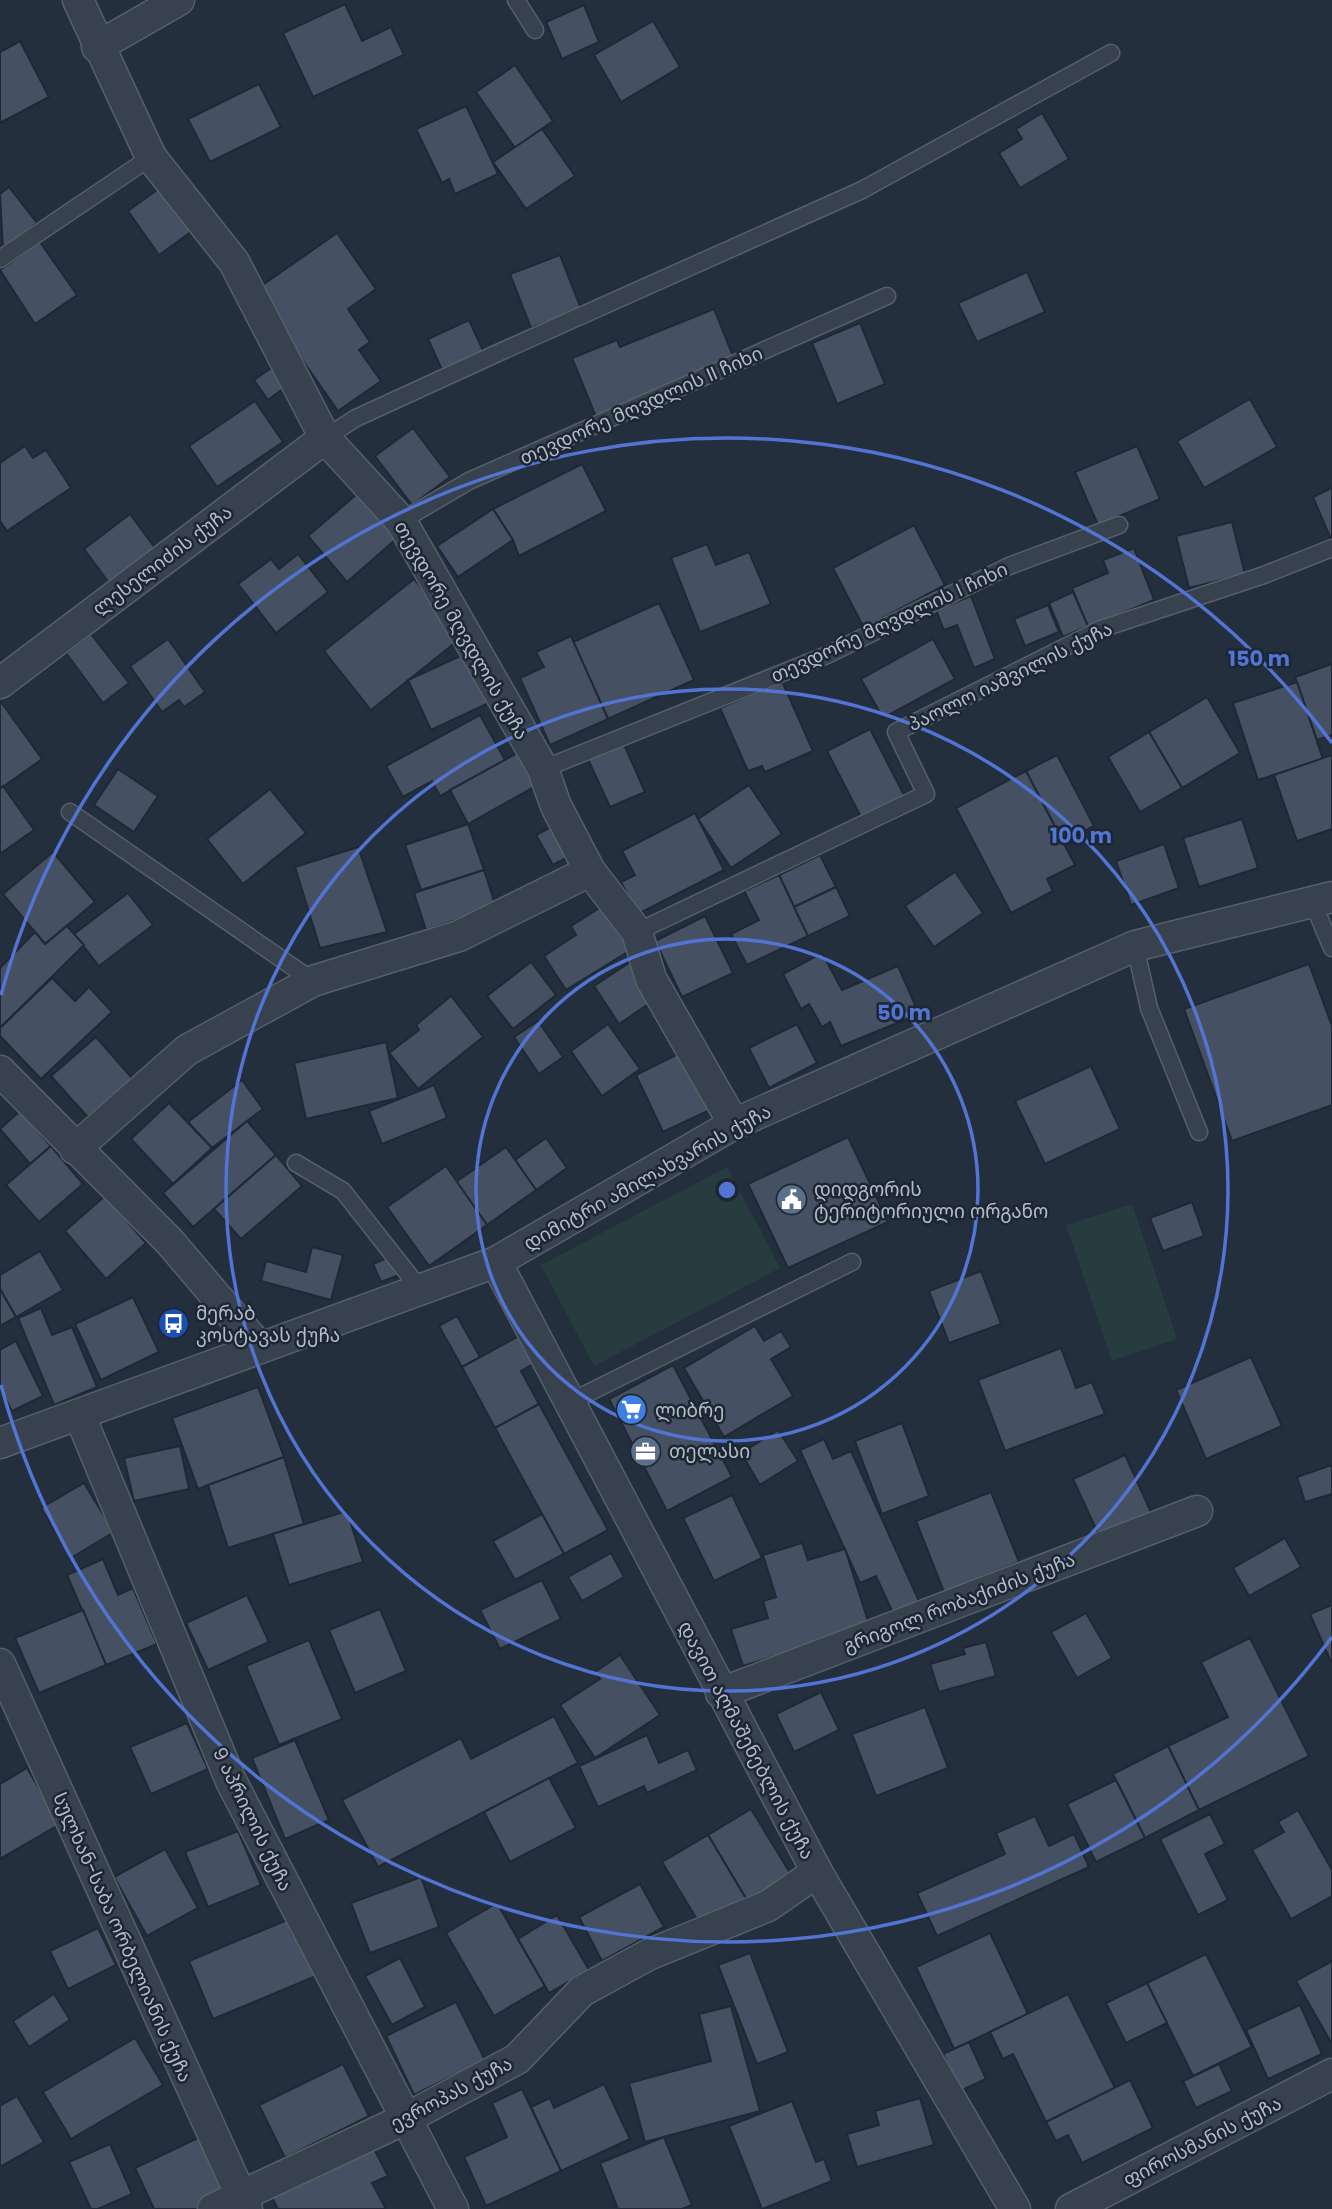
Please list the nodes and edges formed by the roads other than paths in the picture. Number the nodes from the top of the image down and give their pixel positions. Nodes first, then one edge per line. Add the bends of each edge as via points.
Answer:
1 (78, 0) edge
2 (179, 0) edge
3 (516, 0) edge
4 (535, 30) dead end
5 (97, 47) junction
6 (1111, 53) dead end
7 (151, 157) junction
8 (0, 259) edge
9 (887, 296) dead end
10 (325, 438) junction
11 (401, 522) junction
12 (1119, 525) dead end
13 (1332, 548) edge
14 (0, 683) edge
15 (542, 769) junction
16 (70, 812) dead end
17 (590, 871) junction
18 (1322, 899) edge
19 (637, 932) junction
20 (1135, 946) junction
21 (1332, 948) edge
22 (313, 981) junction
23 (0, 1071) edge
24 (734, 1124) junction
25 (1199, 1132) dead end
26 (75, 1149) junction
27 (296, 1163) dead end
28 (496, 1262) junction
29 (852, 1262) dead end
30 (420, 1289) junction
31 (260, 1348) junction
32 (569, 1402) junction
33 (80, 1416) junction
34 (0, 1443) edge
35 (1197, 1511) dead end
36 (0, 1664) edge
37 (721, 1693) junction
38 (817, 1872) junction
39 (1332, 2074) edge
40 (407, 2118) junction
41 (244, 2202) edge
42 (213, 2209) edge
43 (453, 2209) edge
44 (1015, 2209) edge
45 (1071, 2209) edge

1 - 5 street, თევდორე მღვდლის ქუჩა
2 - 5 street
3 - 4 lane
5 - 7 street, თევდორე მღვდლის ქუჩა
6 - 10 lane via 862,190 356,418
7 - 8 lane
7 - 10 street, თევდორე მღვდლის ქუჩა via 234,262
9 - 11 lane, თევდორე მღვდლის II ჩიხი via 469,481
10 - 11 street, თევდორე მღვდლის ქუჩა
10 - 14 street, ლესელიძის ქუჩა
11 - 15 street, თევდორე მღვდლის ქუჩა
12 - 15 lane, თევდორე მღვდლის I ჩიხი via 1009,566 827,655
13 - 19 lane, პაოლო იაშვილის ქუჩა via 1101,629 896,732 926,794
15 - 17 street, თევდორე მღვდლის ქუჩა
16 - 22 lane
17 - 19 street, თევდორე მღვდლის ქუჩა
17 - 22 street via 459,936
18 - 20 street, დიმიტრი ამილახვარის ქუჩა
18 - 21 lane
19 - 24 street, თევდორე მღვდლის ქუჩა via 651,979
20 - 24 street, დიმიტრი ამილახვარის ქუჩა
20 - 25 lane via 1149,1009
22 - 26 street via 187,1050
23 - 26 street
24 - 28 street, დიმიტრი ამილახვარის ქუჩა
26 - 31 street via 170,1242
27 - 30 lane via 343,1191
28 - 30 street, დიმიტრი ამილახვარის ქუჩა
28 - 32 street, დავით აღმაშენებლის ქუჩა
29 - 32 lane
30 - 31 street, დიმიტრი ამილახვარის ქუჩა
31 - 33 street, დიმიტრი ამილახვარის ქუჩა
32 - 37 street, დავით აღმაშენებლის ქუჩა
33 - 34 street, დიმიტრი ამილახვარის ქუჩა
33 - 40 street, 9 აპრილის ქუჩა via 231,1781
35 - 37 street, გრიგოლ რობაქიძის ქუჩა
36 - 41 street, სულხან-საბა ორბელიანის ქუჩა
37 - 38 street, დავით აღმაშენებლის ქუჩა
38 - 40 street, ევროპას ქუჩა via 768,1906 648,1955 582,1991 517,2059
38 - 44 street, დავით აღმაშენებლის ქუჩა
39 - 45 street, ფიროსმანის ქუჩა
40 - 41 street, ევროპას ქუჩა
40 - 43 street, 9 აპრილის ქუჩა
41 - 42 street, ევროპას ქუჩა

